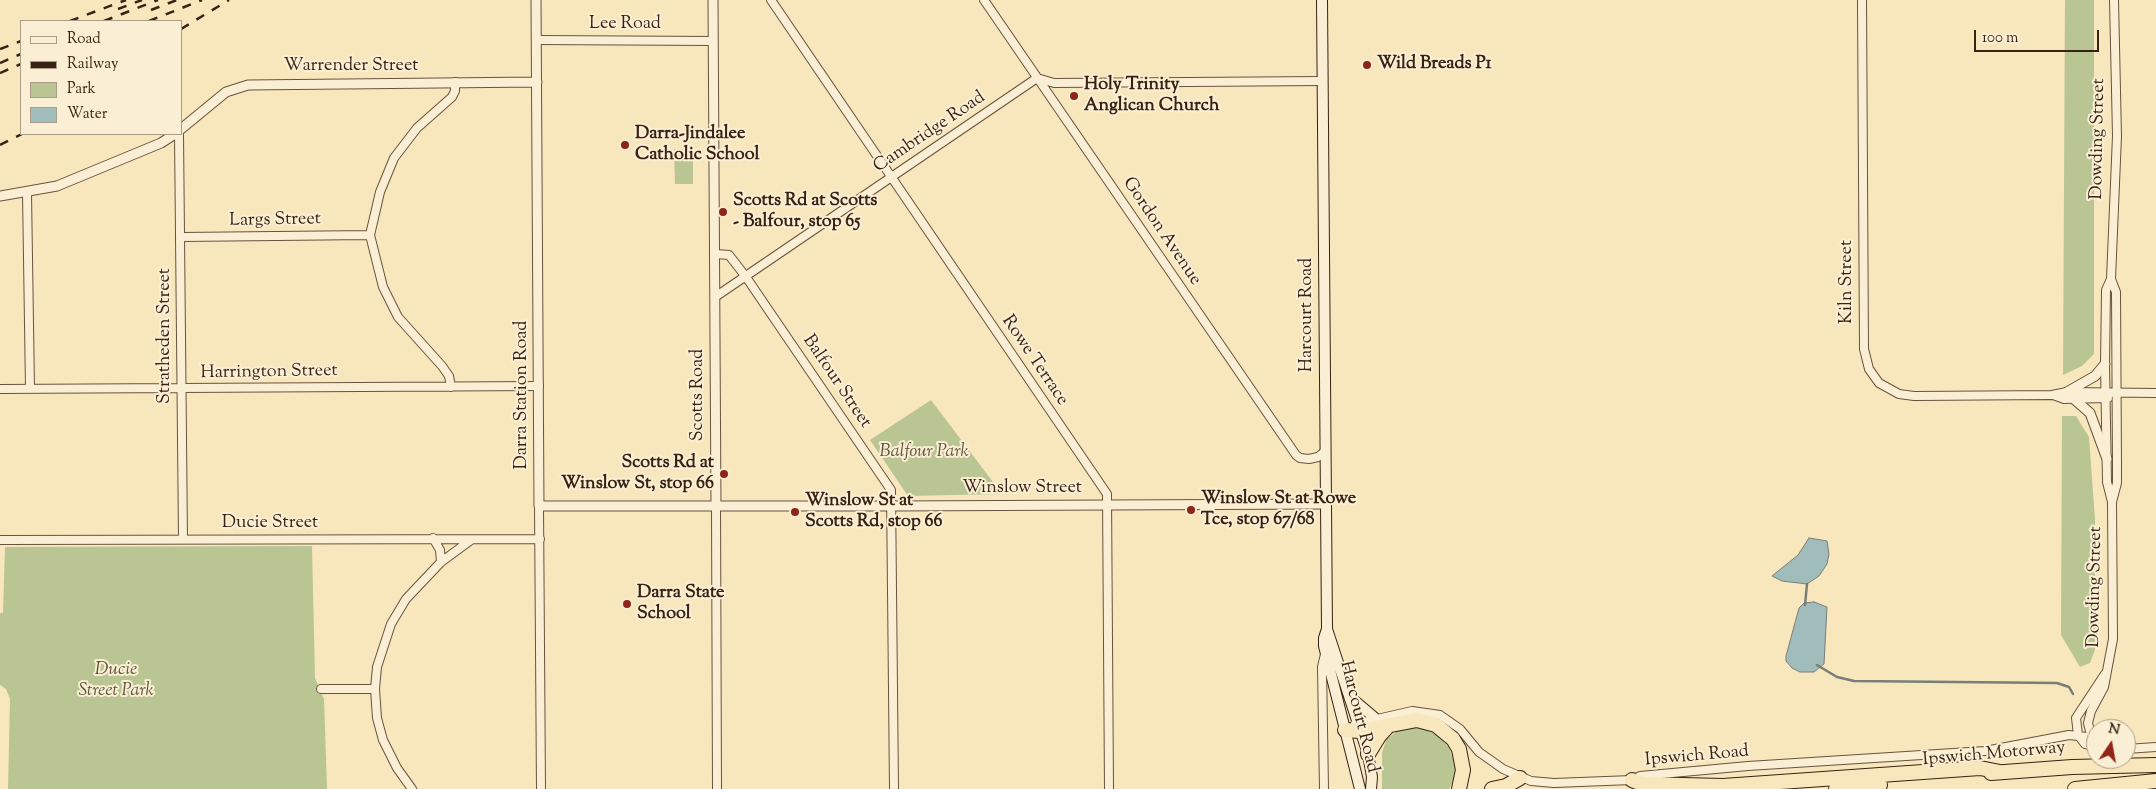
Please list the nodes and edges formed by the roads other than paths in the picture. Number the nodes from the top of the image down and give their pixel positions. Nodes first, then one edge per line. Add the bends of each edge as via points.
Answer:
1 (536, 0) edge
2 (713, 0) edge
3 (771, 0) edge
4 (984, 0) edge
5 (1322, 0) edge
6 (1862, 0) edge
7 (2114, 0) edge
8 (536, 40) junction
9 (714, 41) junction
10 (1037, 78) junction
11 (1322, 81) junction
12 (455, 82) junction
13 (537, 82) junction
14 (182, 128) edge
15 (173, 135) edge
16 (179, 135) edge
17 (891, 178) junction
18 (27, 192) junction
19 (0, 196) edge
20 (370, 235) junction
21 (181, 237) junction
22 (716, 254) junction
23 (746, 278) junction
24 (2111, 279) junction
25 (715, 296) junction
26 (2105, 364) junction
27 (452, 386) junction
28 (539, 386) junction
29 (0, 389) edge
30 (30, 389) junction
31 (181, 389) junction
32 (2067, 392) junction
33 (2116, 393) junction
34 (2156, 393) edge
35 (2052, 395) junction
36 (2105, 396) junction
37 (2074, 399) junction
38 (1324, 452) junction
39 (2107, 459) junction
40 (2112, 502) junction
41 (1325, 504) junction
42 (1107, 505) junction
43 (539, 506) junction
44 (716, 506) junction
45 (892, 506) junction
46 (433, 538) junction
47 (183, 539) junction
48 (540, 539) junction
49 (0, 540) edge
50 (471, 540) junction
51 (441, 562) junction
52 (1327, 630) junction
53 (1325, 654) junction
54 (2106, 673) junction
55 (321, 689) dead end
56 (375, 689) junction
57 (1349, 696) junction
58 (1375, 718) junction
59 (2089, 719) edge
60 (1389, 725) junction
61 (1359, 727) junction
62 (1345, 730) junction
63 (2078, 735) junction
64 (2086, 736) edge
65 (2086, 744) edge
66 (2136, 748) edge
67 (2156, 748) edge
68 (1368, 754) junction
69 (2156, 765) edge
70 (2000, 772) junction
71 (1520, 778) junction
72 (1632, 780) junction
73 (2156, 781) edge
74 (412, 789) edge
75 (541, 789) edge
76 (717, 789) edge
77 (894, 789) edge
78 (1109, 789) edge
79 (1324, 789) edge
80 (1360, 789) edge
81 (1371, 789) edge
82 (1459, 789) edge
83 (1492, 789) edge
84 (1836, 789) edge
85 (2075, 789) edge

1 - 8 street, Darra Station Road
2 - 9 street, Scotts Road
3 - 17 street, Rowe Terrace
4 - 10 street, Gordon Avenue
5 - 11 main road, Harcourt Road
6 - 35 street, Kiln Street via 1864,350 1869,370 1879,383 1899,394
7 - 24 street, Dowding Street via 2117,136
8 - 9 street, Lee Road
8 - 13 street, Darra Station Road
9 - 22 street, Scotts Road
10 - 11 street via 1054,83
10 - 17 street, Cambridge Road
10 - 38 street, Gordon Avenue via 1296,455 1309,459
11 - 38 main road, Harcourt Road
12 - 13 street, Warrender Street
12 - 14 street, Warrender Street via 243,86 226,92
12 - 20 street via 452,97 418,128 394,158 380,192
13 - 28 street, Darra Station Road
15 - 18 street via 57,186
16 - 21 street, Stratheden Street
17 - 23 street, Cambridge Road
17 - 42 street, Rowe Terrace via 1107,494
18 - 19 street
18 - 30 street
20 - 21 street, Largs Street
20 - 27 street via 382,288 398,317 442,366
21 - 31 street, Stratheden Street
22 - 23 street, Balfour Street via 729,255
22 - 25 street, Scotts Road
23 - 25 street, Cambridge Road
23 - 45 street, Balfour Street via 886,482 891,490
24 - 26 street, Dowding Street via 2106,290
24 - 33 street, Dowding Street via 2116,292
25 - 44 street, Scotts Road
26 - 32 street via 2096,376
26 - 36 street, Dowding Street
27 - 28 street, Harrington Street
27 - 31 street, Harrington Street
28 - 43 street, Darra Station Road
29 - 30 street, Harrington Street
30 - 31 street, Harrington Street
31 - 47 street, Stratheden Street
32 - 35 street, Kiln Street
32 - 36 street, Kiln Street
33 - 34 street
33 - 36 street
33 - 40 street, Dowding Street via 2117,483
35 - 37 street, Kiln Street
36 - 37 street, Kiln Street
36 - 39 street, Dowding Street
37 - 39 street via 2090,413
38 - 41 main road, Harcourt Road
39 - 40 street, Dowding Street via 2107,482
40 - 54 street, Dowding Street via 2113,638
41 - 42 street, Winslow Street
41 - 52 main road, Harcourt Road
42 - 45 street, Winslow Street
42 - 78 street, Rowe Terrace
43 - 44 street, Winslow Street
43 - 48 street, Darra Station Road
44 - 45 street, Winslow Street
44 - 76 street, Scotts Road
45 - 77 street, Balfour Street
46 - 47 street, Ducie Street
46 - 50 street, Ducie Street
46 - 51 street via 440,550
47 - 49 street, Ducie Street
48 - 50 street, Ducie Street
48 - 75 street, Darra Station Road
50 - 51 street
51 - 56 street via 406,599 391,624 377,667
52 - 53 main road, Harcourt Road
52 - 57 main road, Harcourt Road
53 - 62 main road, Harcourt Road
53 - 79 street, Harcourt Road via 1322,667
54 - 59 street, Dowding Street via 2104,687
54 - 63 street, Dowding Street via 2077,715
55 - 56 street
56 - 74 street via 377,718 383,740
57 - 58 main road
57 - 61 main road, Harcourt Road
58 - 61 street, Ipswich Road
58 - 71 street, Ipswich Road via 1412,711 1430,712 1446,718 1486,758
60 - 61 highway
60 - 68 highway
60 - 82 highway via 1425,721 1446,732 1459,748 1462,759
61 - 62 highway
61 - 68 main road, Harcourt Road
62 - 80 main road, Harcourt Road
63 - 64 street, Ipswich Road
63 - 65 street
63 - 72 street, Ipswich Road via 1985,752 1748,766 1640,776
66 - 67 street
68 - 81 main road, Harcourt Road
69 - 70 highway, Ipswich Motorway
70 - 72 highway via 1980,768 1722,786 1642,784
70 - 84 highway, Ipswich Motorway
71 - 72 street, Ipswich Road via 1541,783
71 - 83 highway
73 - 85 highway

